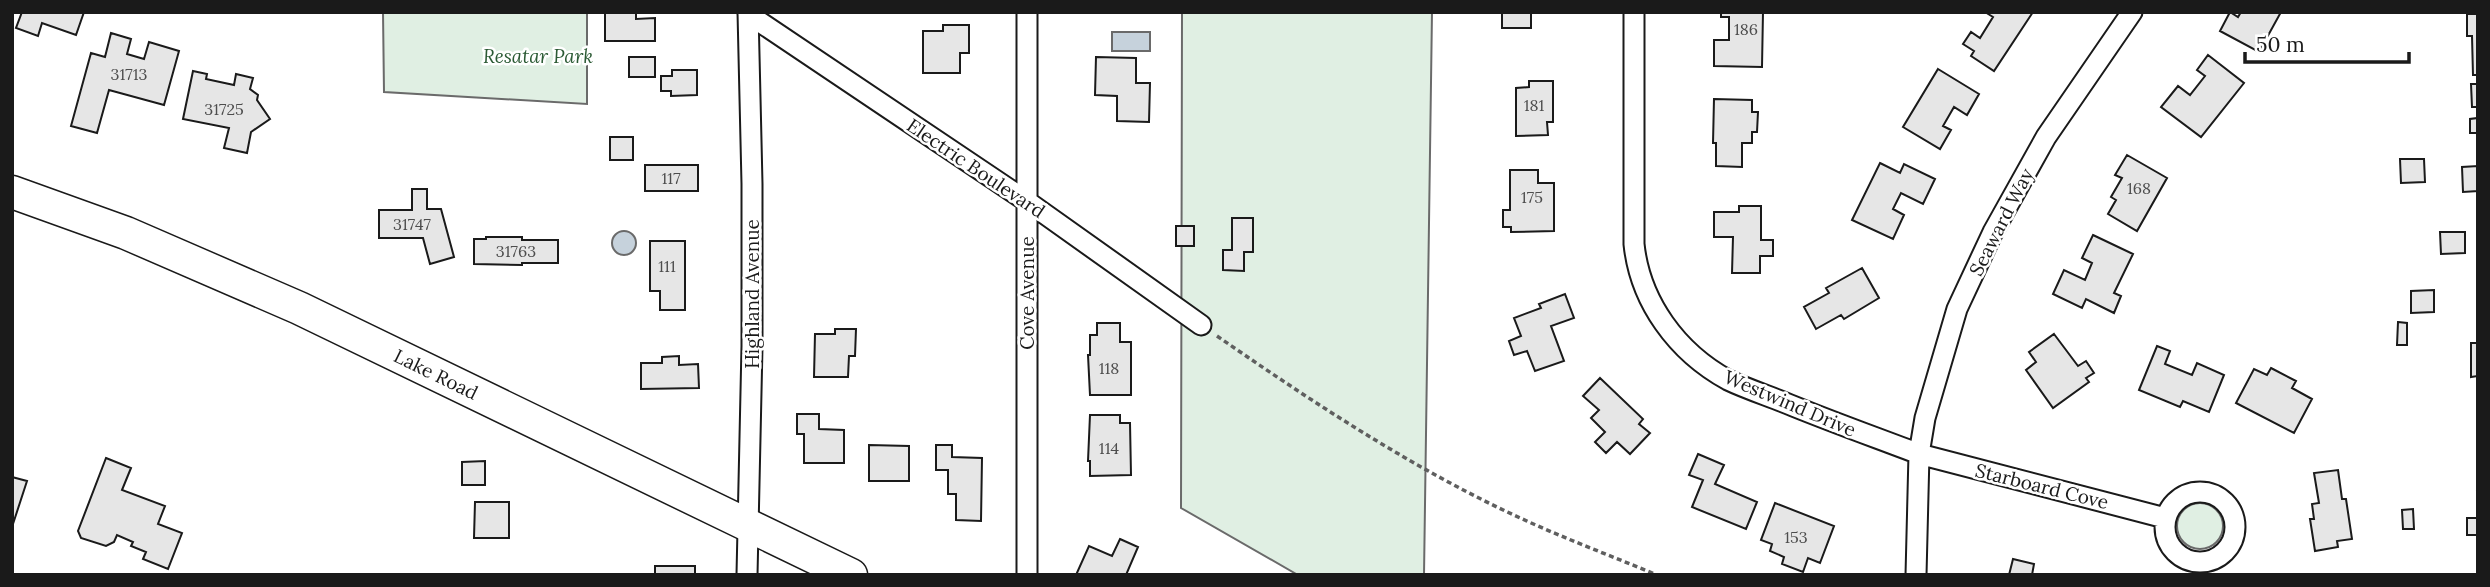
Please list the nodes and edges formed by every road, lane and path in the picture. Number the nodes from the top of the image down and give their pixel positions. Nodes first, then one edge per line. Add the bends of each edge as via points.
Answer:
1 (1027, 12) edge
2 (1634, 12) edge
3 (2132, 12) edge
4 (748, 13) edge
5 (12, 192) edge
6 (1028, 202) junction
7 (1201, 325) joint
8 (1919, 454) junction
9 (2165, 518) dead end
10 (747, 524) junction
11 (747, 575) edge
12 (851, 575) edge
13 (1027, 575) edge
14 (1657, 575) edge
15 (1916, 575) edge

1 - 6 street, Cove Avenue
2 - 8 street, Westwind Drive via 1636,258 1649,298 1666,328 1728,380
3 - 8 street, Seaward Way via 2046,137 1993,232 1958,309 1928,406
4 - 6 street, Electric Boulevard
4 - 10 street, Highland Avenue via 752,346
5 - 10 main road, Lake Road via 126,233 289,303
6 - 7 street, Electric Boulevard
6 - 13 street, Cove Avenue
7 - 14 path via 1322,409 1427,470 1527,521
8 - 9 street, Starboard Cove
8 - 15 street
10 - 11 street, Highland Avenue
10 - 12 main road, Lake Road

